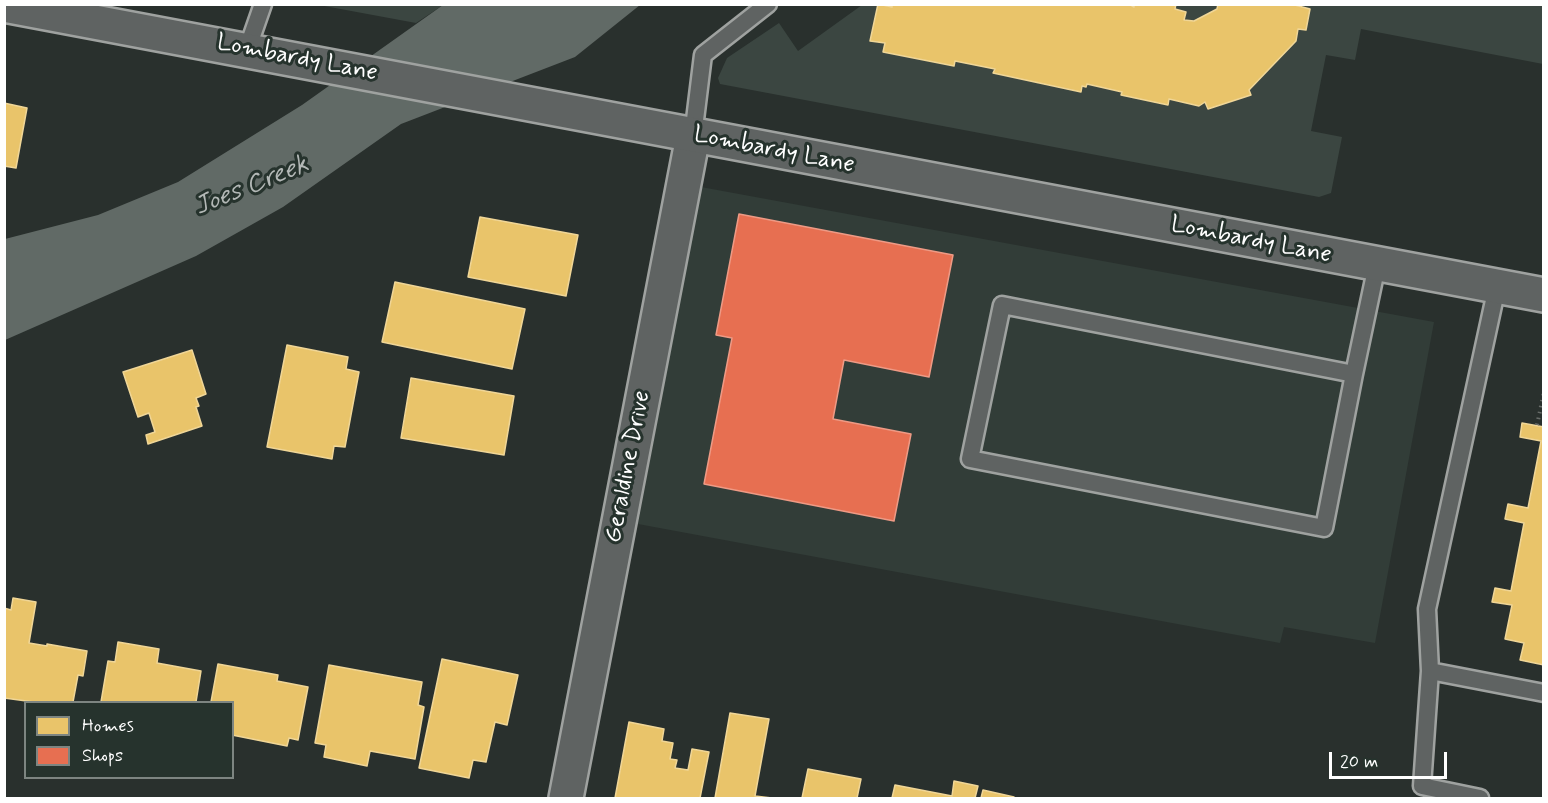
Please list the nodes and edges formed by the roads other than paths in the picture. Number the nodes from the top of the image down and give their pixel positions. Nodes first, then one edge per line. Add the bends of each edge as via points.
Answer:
1 (4, 4) edge
2 (263, 4) edge
3 (768, 4) edge
4 (261, 52) junction
5 (693, 136) junction
6 (1377, 265) junction
7 (1497, 287) junction
8 (1544, 296) edge
9 (1354, 374) junction
10 (1430, 671) junction
11 (1544, 693) edge
12 (1421, 792) edge
13 (566, 798) edge
14 (1480, 798) edge

1 - 4 main road, Lombardy Lane
2 - 4 lane
3 - 5 lane via 703,55
4 - 5 main road, Lombardy Lane
5 - 6 main road, Lombardy Lane
5 - 13 main road, Geraldine Drive
6 - 7 main road, Lombardy Lane
6 - 9 lane
7 - 8 main road, Lombardy Lane
7 - 10 lane via 1427,609
9 - 9 lane via 1002,305 970,459 1324,528
10 - 11 lane
10 - 12 lane
12 - 14 lane

